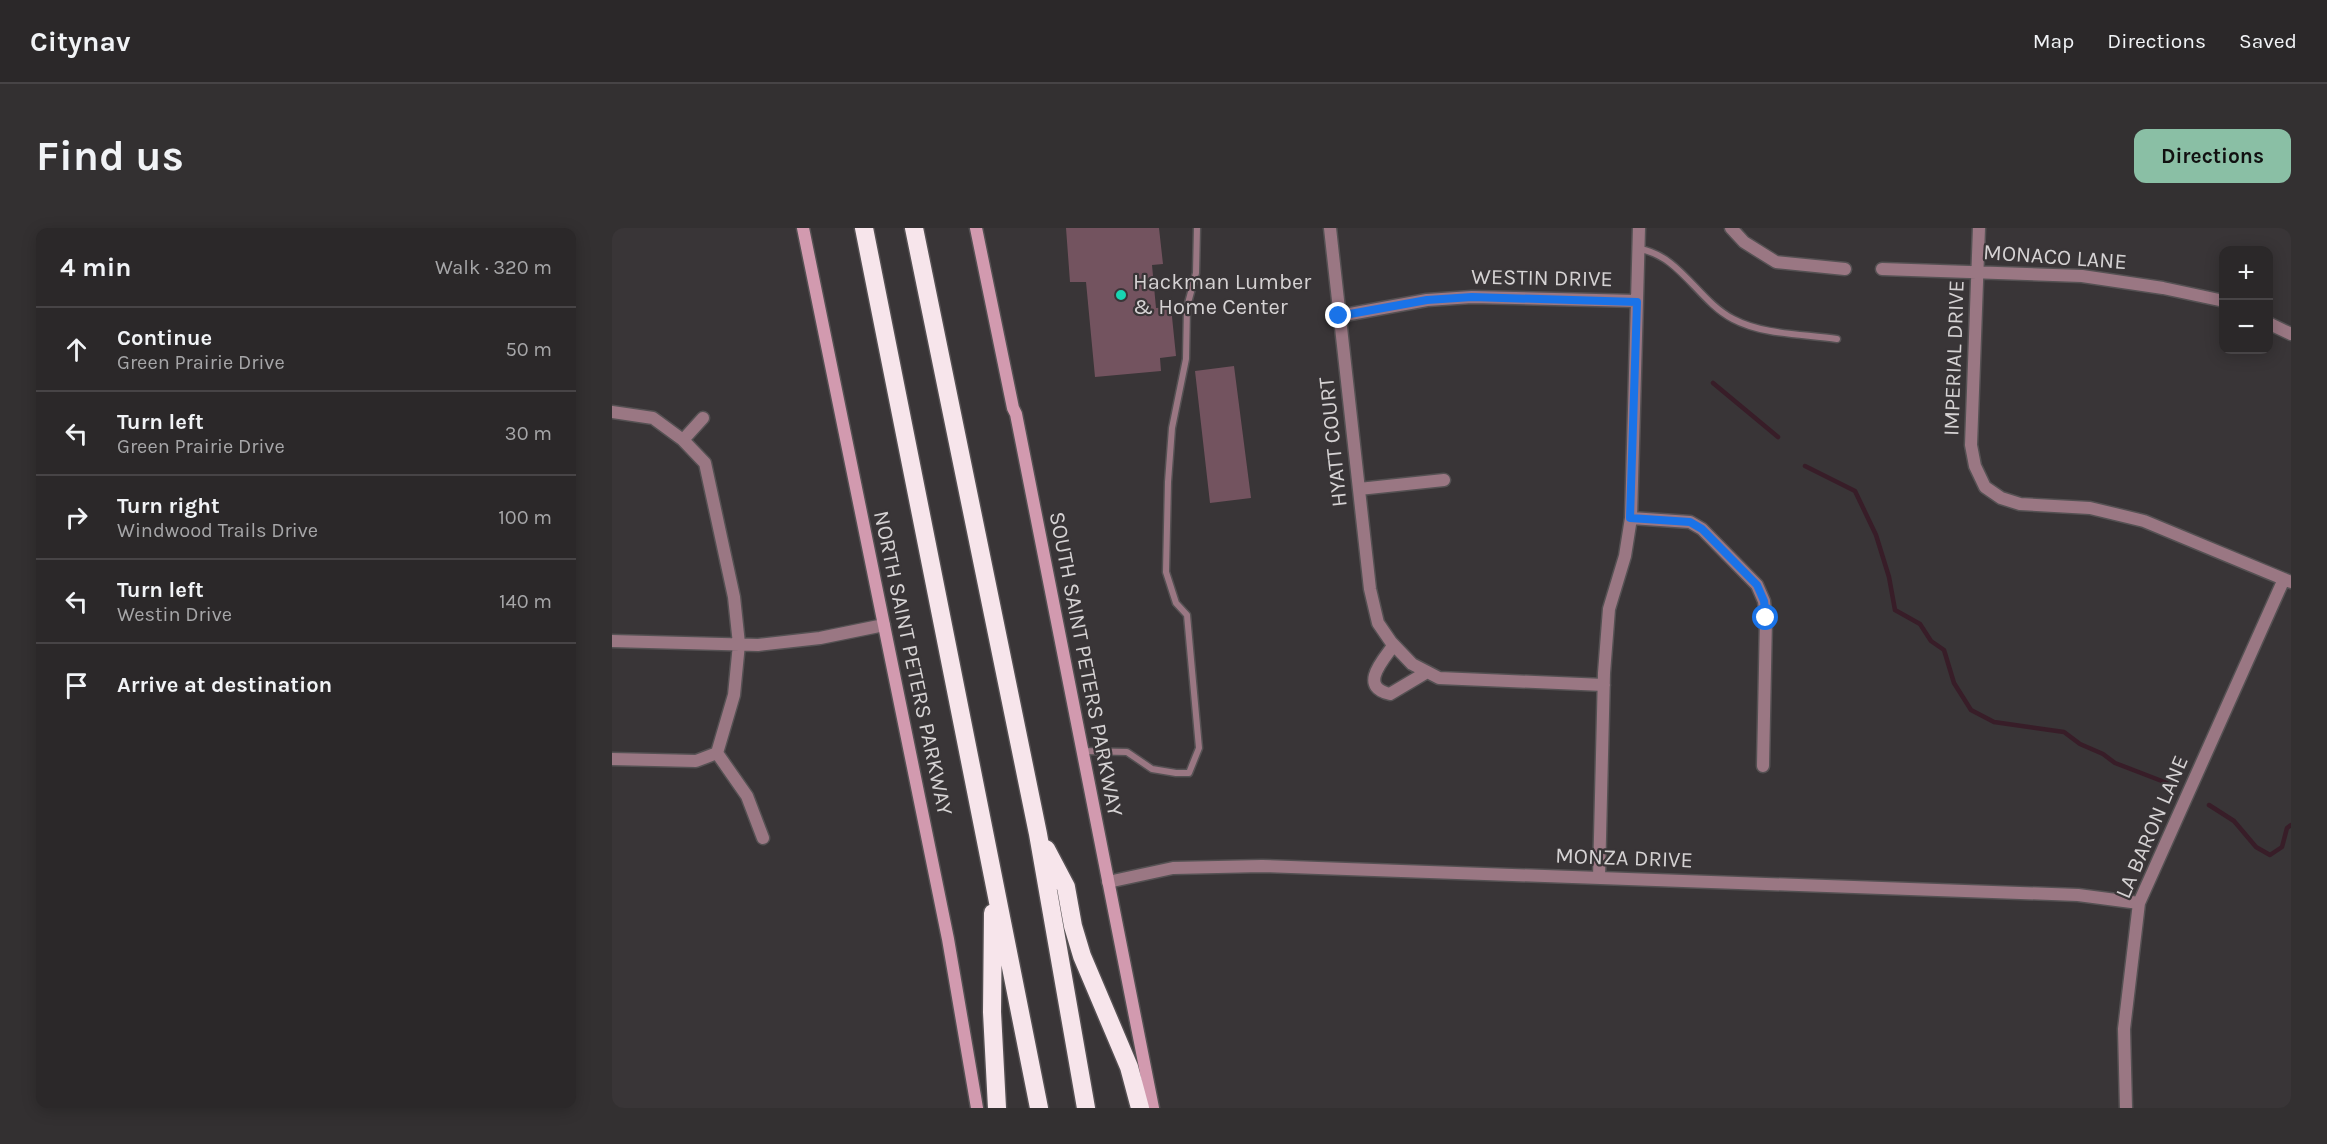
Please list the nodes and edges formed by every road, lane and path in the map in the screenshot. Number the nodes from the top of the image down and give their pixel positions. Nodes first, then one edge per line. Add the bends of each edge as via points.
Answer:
1 (803, 228) edge
2 (864, 228) edge
3 (914, 228) edge
4 (976, 228) edge
5 (1197, 228) edge
6 (1330, 228) edge
7 (1639, 228) edge
8 (1731, 228) edge
9 (1979, 228) edge
10 (1639, 249) junction
11 (1845, 269) dead end
12 (1882, 269) dead end
13 (1978, 273) junction
14 (2219, 300) edge
15 (1637, 302) junction
16 (1339, 316) junction
17 (2273, 325) edge
18 (2291, 334) edge
19 (1837, 339) dead end
20 (612, 412) edge
21 (703, 418) dead end
22 (683, 440) junction
23 (1444, 480) dead end
24 (1359, 489) junction
25 (1630, 518) junction
26 (2288, 581) edge
27 (884, 625) junction
28 (612, 641) edge
29 (739, 644) junction
30 (1394, 646) junction
31 (1427, 672) junction
32 (1604, 685) junction
33 (1082, 751) junction
34 (717, 753) junction
35 (612, 759) edge
36 (1763, 766) dead end
37 (1038, 834) junction
38 (763, 838) dead end
39 (993, 875) junction
40 (1599, 878) junction
41 (1108, 882) junction
42 (2139, 903) junction
43 (977, 1108) edge
44 (997, 1108) edge
45 (1039, 1108) edge
46 (1086, 1108) edge
47 (1140, 1108) edge
48 (1153, 1108) edge
49 (2126, 1108) edge

1 - 27 main road, NORTH SAINT PETERS PARKWAY
2 - 39 highway
3 - 37 highway
4 - 33 main road, SOUTH SAINT PETERS PARKWAY
5 - 33 lane via 1196,273 1187,307 1186,359 1172,428 1166,572 1176,603 1187,615 1198,748 1189,773 1152,768 1127,752
6 - 16 street, HYATT COURT
7 - 10 street
8 - 11 street via 1744,242 1776,262
9 - 13 street, IMPERIAL DRIVE
10 - 15 street
10 - 19 lane via 1666,258 1719,310 1746,325
12 - 13 street, MONACO LANE
13 - 14 street, MONACO LANE via 2082,276
13 - 26 street, IMPERIAL DRIVE via 1971,445 1985,487 2020,504 2090,508 2144,521
15 - 16 street, WESTIN DRIVE via 1472,297 1427,300
15 - 25 street
16 - 24 street, HYATT COURT
17 - 18 street
20 - 22 street via 653,418
21 - 22 street
22 - 29 street via 705,464 734,597
23 - 24 street
24 - 30 street, HYATT COURT via 1370,589 1378,622
25 - 32 street via 1625,556 1609,609
25 - 36 street via 1690,522 1702,529 1757,585 1766,618
26 - 42 street, LA BARON LANE
27 - 29 street via 820,638
27 - 43 main road, NORTH SAINT PETERS PARKWAY via 948,939
28 - 29 street
29 - 34 street via 734,695
30 - 31 street, HYATT COURT
30 - 31 street via 1374,674 1380,690 1390,694
31 - 32 street, HYATT COURT via 1450,679
32 - 40 street
33 - 41 main road, SOUTH SAINT PETERS PARKWAY
34 - 35 street via 696,761
34 - 38 street via 747,796
37 - 46 highway
37 - 47 highway via 1066,887 1082,956 1129,1067
39 - 44 highway via 992,1012
39 - 45 highway
40 - 41 street, MONZA DRIVE via 1262,866 1173,868
40 - 42 street, MONZA DRIVE via 2078,895
41 - 48 main road, SOUTH SAINT PETERS PARKWAY
42 - 49 street, LA BARON LANE via 2124,1029

